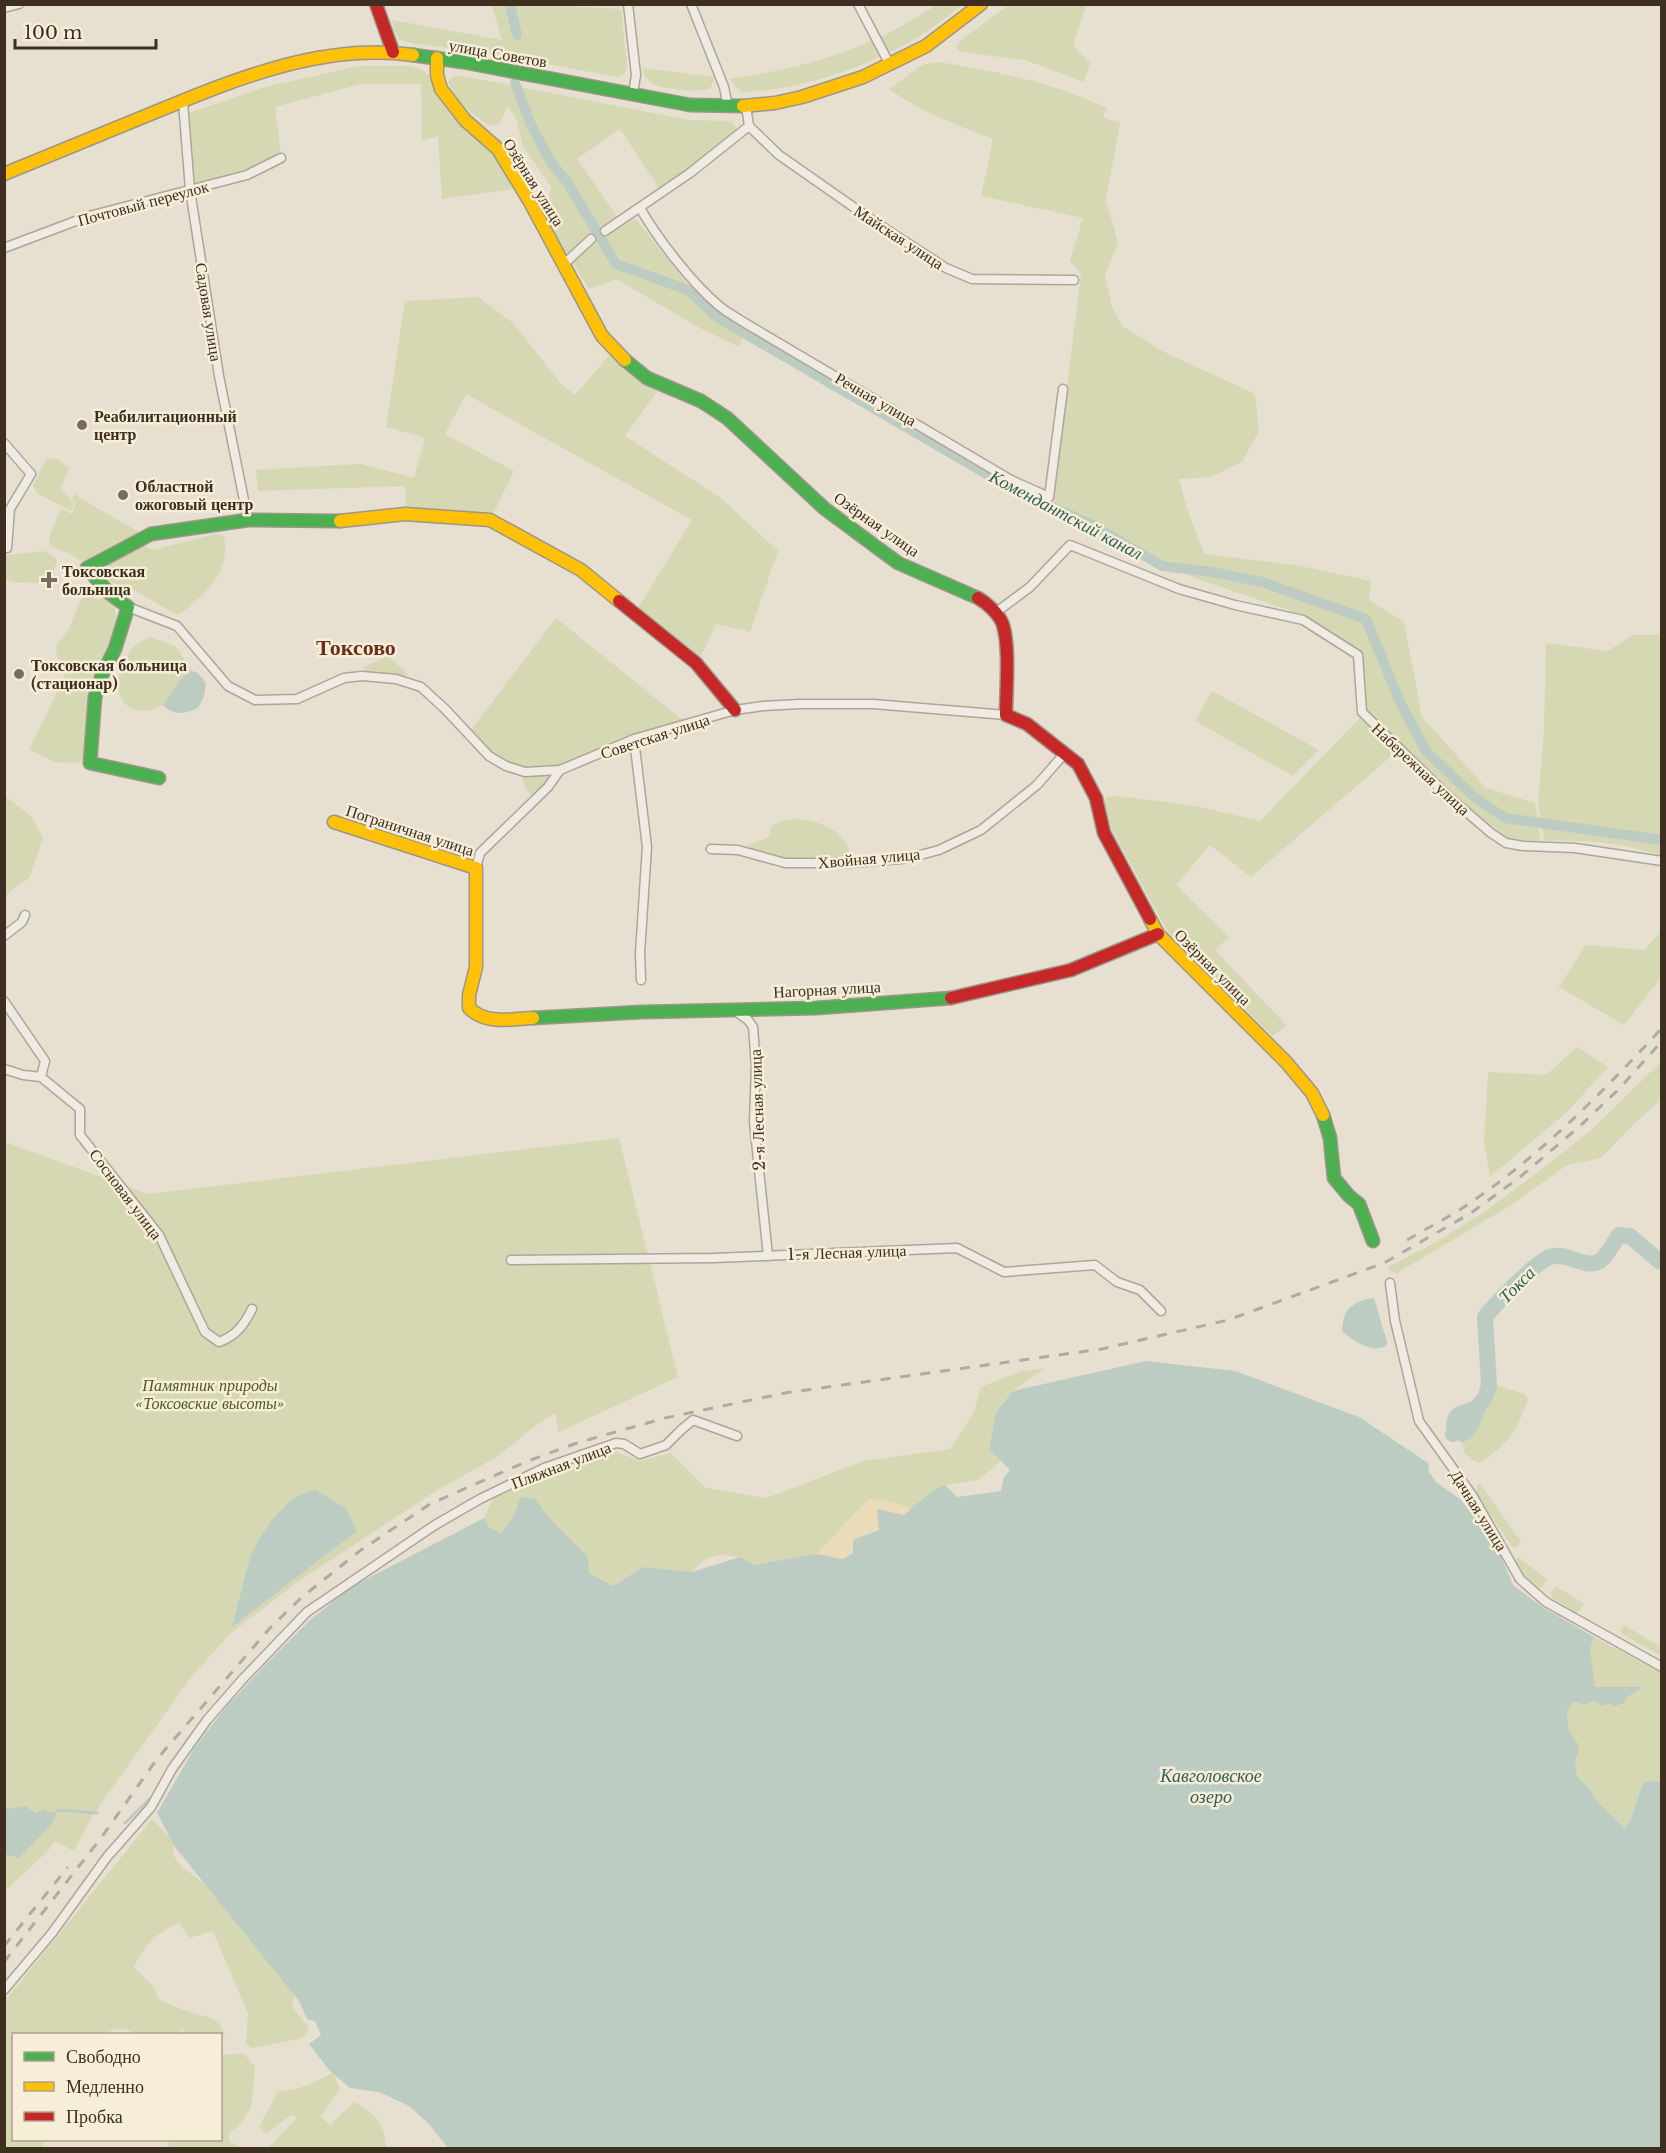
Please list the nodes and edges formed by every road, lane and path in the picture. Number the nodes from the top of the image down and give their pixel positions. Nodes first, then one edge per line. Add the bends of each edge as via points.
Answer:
1 (19, 4) edge
2 (376, 4) edge
3 (628, 4) edge
4 (691, 4) edge
5 (858, 4) edge
6 (981, 4) edge
7 (4, 8) edge
8 (393, 52) junction
9 (437, 58) junction
10 (890, 65) junction
11 (633, 94) junction
12 (183, 102) junction
13 (746, 106) junction
14 (728, 107) junction
15 (749, 126) junction
16 (281, 158) dead end
17 (4, 174) edge
18 (190, 190) junction
19 (640, 208) junction
20 (605, 231) dead end
21 (591, 239) dead end
22 (4, 248) edge
23 (564, 264) junction
24 (1074, 280) dead end
25 (1063, 389) dead end
26 (4, 443) edge
27 (248, 520) junction
28 (7, 548) dead end
29 (128, 607) junction
30 (995, 613) junction
31 (735, 710) junction
32 (1006, 715) junction
33 (634, 739) junction
34 (1065, 753) junction
35 (560, 770) junction
36 (159, 778) dead end
37 (334, 822) dead end
38 (711, 849) dead end
39 (1662, 861) edge
40 (476, 868) junction
41 (25, 915) dead end
42 (1158, 934) junction
43 (4, 936) edge
44 (641, 980) dead end
45 (4, 1002) edge
46 (734, 1010) junction
47 (488, 1020) joint
48 (4, 1069) edge
49 (41, 1077) junction
50 (1373, 1240) dead end
51 (768, 1256) junction
52 (511, 1260) dead end
53 (1390, 1283) dead end
54 (252, 1309) dead end
55 (1161, 1311) dead end
56 (737, 1436) dead end
57 (1662, 1667) edge
58 (4, 1990) edge

1 - 7 street
2 - 8 street
3 - 11 street via 636,75
4 - 14 street
5 - 10 street
6 - 10 street, улица Советов via 926,46
8 - 9 street, улица Советов
8 - 12 street, улица Советов via 322,56 247,77
9 - 11 street, улица Советов
9 - 23 street, Озёрная улица via 437,75 446,97 498,149
10 - 13 street, улица Советов via 802,97
11 - 14 street, улица Советов via 690,105
12 - 17 street, улица Советов
12 - 18 street, Садовая улица
13 - 14 street, улица Советов
13 - 15 street
15 - 19 street
15 - 24 street, Майская улица via 779,155 946,268 972,279
16 - 18 street, Почтовый переулок via 247,175
18 - 22 street, Почтовый переулок via 89,216
18 - 27 street, Садовая улица via 219,376
19 - 20 street
19 - 25 street, Речная улица via 682,267 718,305 1011,480 1049,497
21 - 23 street
23 - 30 street, Озёрная улица via 602,336 622,358 647,378 701,401 727,418 825,509 898,563 983,601
26 - 28 street via 31,474 10,509
27 - 29 street via 151,534 87,568
27 - 31 street via 331,522 405,514 490,520 581,570 696,663
29 - 35 street, Советская улица via 177,626 228,687 255,700 297,699 344,678 362,675 396,679 421,687 489,756 507,766 525,772
29 - 36 street via 95,697 90,763
30 - 32 street via 1003,623 1006,644
30 - 39 street, Набережная улица via 1030,587 1070,545 1179,589 1304,620 1358,655 1362,712 1491,833 1506,843 1523,846 1575,848
31 - 32 street, Советская улица via 800,704 873,705
31 - 33 street, Советская улица
32 - 34 street, Озёрная улица via 1027,724
33 - 35 street, Советская улица
33 - 44 street via 647,847
34 - 38 street, Хвойная улица via 1037,784 981,830 924,854 849,862 785,862 738,850
34 - 42 street, Озёрная улица via 1078,764 1096,798 1104,833
35 - 40 street, Пограничная улица via 549,787 480,853
37 - 40 street, Пограничная улица
40 - 47 street, Пограничная улица via 476,968 469,1008
41 - 43 street
42 - 46 street, Нагорная улица via 1071,970 952,998
42 - 50 street, Озёрная улица via 1312,1093 1325,1118 1334,1178 1359,1204
45 - 49 street via 45,1061
46 - 47 street, Нагорная улица
46 - 51 street, 2-я Лесная улица via 753,1027 754,1122
48 - 49 street, Сосновая улица
49 - 54 street, Сосновая улица via 81,1109 80,1135 159,1235 205,1332 219,1342 229,1338 243,1326
51 - 52 street, 1-я Лесная улица
51 - 55 street, 1-я Лесная улица via 957,1248 1004,1272 1095,1265 1117,1282 1140,1290
53 - 57 street, Дачная улица via 1395,1322 1419,1421 1472,1495 1520,1579 1546,1602
56 - 58 street, Пляжная улица via 693,1420 666,1445 640,1454 616,1443 544,1468 435,1525 307,1612 207,1720 151,1807

